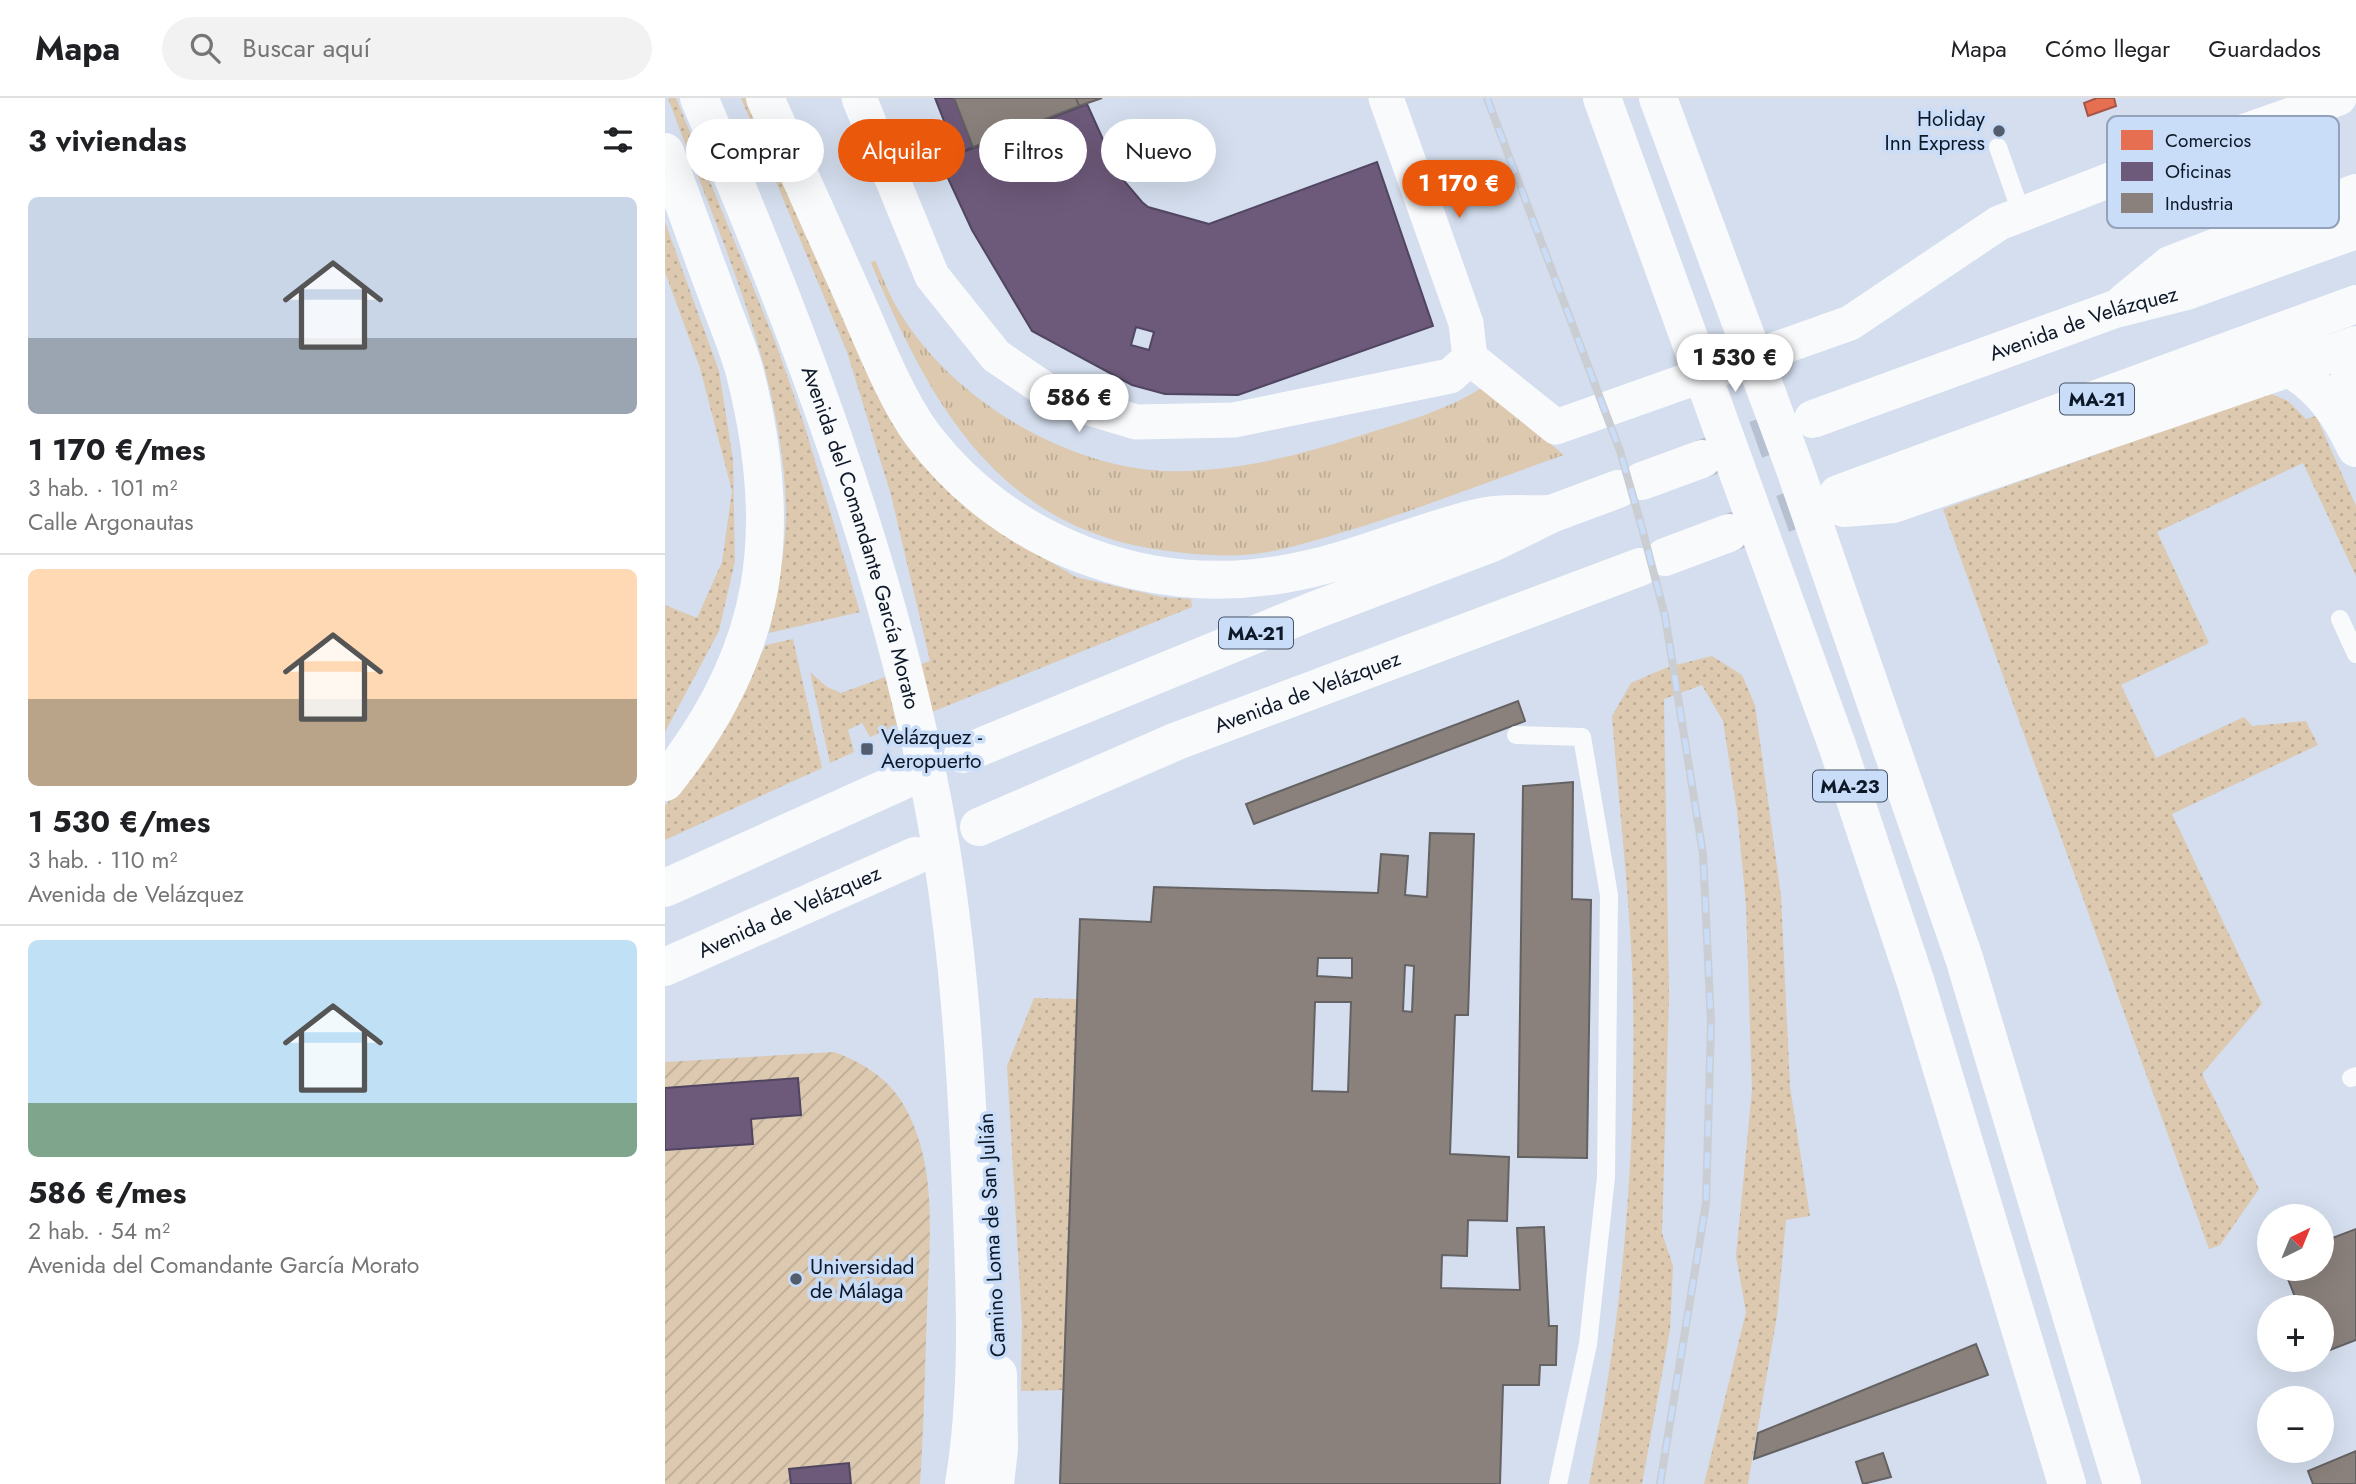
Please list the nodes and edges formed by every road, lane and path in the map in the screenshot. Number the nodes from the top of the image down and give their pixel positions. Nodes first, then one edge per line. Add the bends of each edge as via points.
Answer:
1 (699, 98) edge
2 (717, 98) edge
3 (765, 98) edge
4 (859, 98) edge
5 (1386, 98) edge
6 (1602, 98) edge
7 (1658, 98) edge
8 (2339, 98) edge
9 (2288, 116) edge
10 (1998, 147) dead end
11 (665, 152) edge
12 (2107, 182) edge
13 (2356, 193) edge
14 (2339, 200) edge
15 (2022, 215) junction
16 (2266, 228) edge
17 (2356, 230) edge
18 (2356, 304) edge
19 (2115, 309) junction
20 (2356, 345) edge
21 (1470, 358) junction
22 (2356, 358) edge
23 (2289, 368) junction
24 (1813, 419) tunnel mouth
25 (2350, 435) edge
26 (1702, 459) tunnel mouth
27 (1551, 514) junction
28 (1730, 533) tunnel mouth
29 (895, 607) junction
30 (2340, 619) dead end
31 (2356, 654) edge
32 (1516, 735) dead end
33 (963, 754) dead end
34 (902, 781) dead end
35 (665, 782) edge
36 (979, 827) dead end
37 (915, 856) dead end
38 (665, 888) edge
39 (665, 967) edge
40 (966, 990) junction
41 (964, 1484) edge
42 (995, 1484) edge
43 (1558, 1484) edge
44 (2067, 1484) edge
45 (2122, 1484) edge

1 - 29 main road, Avenida del Comandante García Morato via 755,228
2 - 29 main road, Avenida del Comandante García Morato via 772,226 872,495
3 - 27 main road via 878,352 921,432 965,482 1020,526 1082,555 1147,574 1215,580 1282,575 1352,559 1478,517
4 - 21 street via 932,276 996,356 1059,399 1136,422 1234,420 1450,376
5 - 21 street via 1466,323
6 - 44 main road, MA-23 via 1842,761 1916,983
7 - 45 main road, MA-23 via 1805,498 1959,945
8 - 9 street
10 - 15 lane
11 - 35 main road via 744,370 763,463 764,538 758,599 746,646 716,710
12 - 15 street
13 - 14 main road
15 - 21 street via 1999,223 1850,323 1556,427
16 - 19 main road via 2170,265
17 - 19 main road, Avenida de Velázquez via 2186,291
18 - 23 main road, MA-21 via 1841,501 1893,504
19 - 24 main road, Avenida de Velázquez
20 - 23 main road
22 - 25 main road via 2345,393
23 - 25 main road via 2310,380
26 - 27 main road, MA-21
27 - 33 main road, MA-21 via 1492,543
28 - 36 main road, Avenida de Velázquez via 1190,736
29 - 40 main road, Avenida del Comandante García Morato via 929,699 949,795
30 - 31 lane
32 - 43 lane via 1582,737 1609,895 1606,1177 1588,1344
34 - 38 main road
37 - 39 main road, Avenida de Velázquez
40 - 41 main road, Camino Loma de San Julián via 975,1309 971,1442
40 - 42 main road, Camino Loma de San Julián via 997,1294 999,1450

